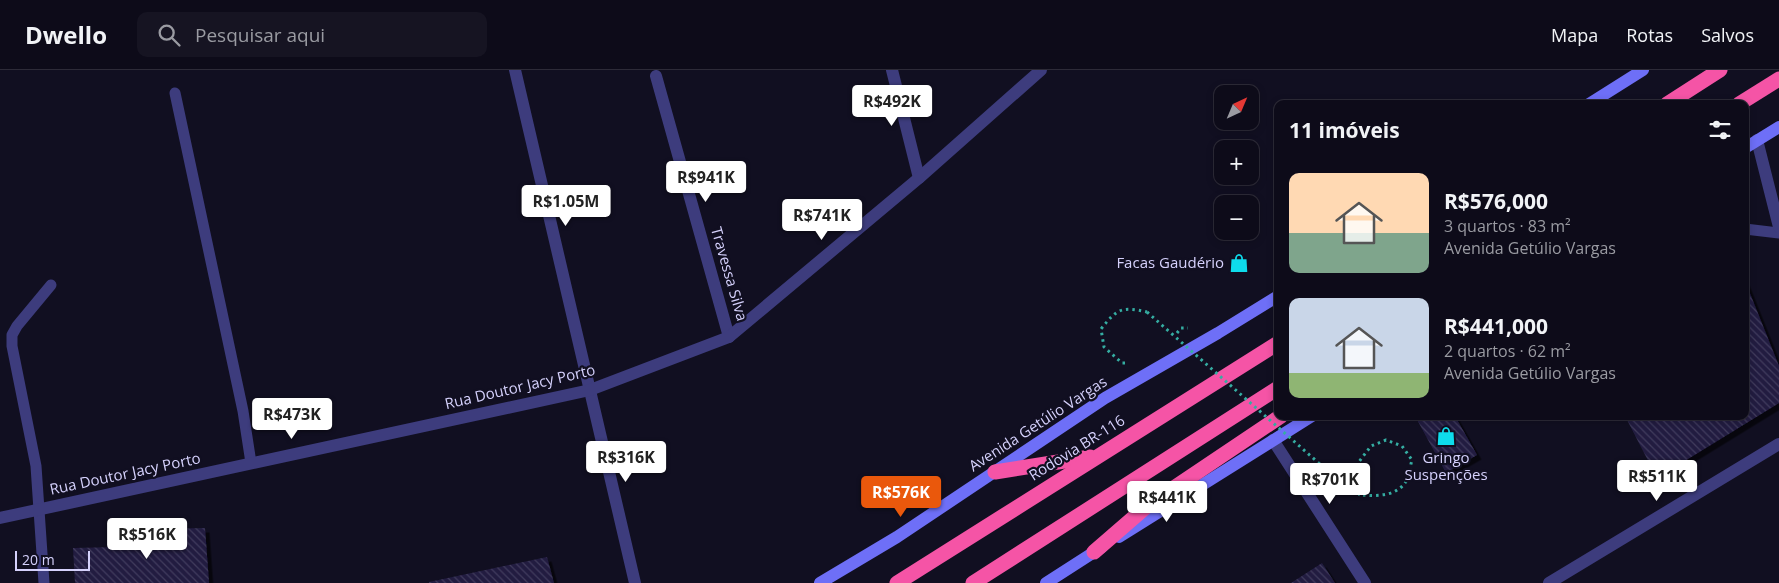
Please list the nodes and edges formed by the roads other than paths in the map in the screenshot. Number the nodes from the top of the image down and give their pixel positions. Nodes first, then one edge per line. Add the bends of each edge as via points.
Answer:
1 (515, 70) edge
2 (892, 70) edge
3 (1041, 70) edge
4 (1643, 70) edge
5 (1720, 70) edge
6 (656, 76) dead end
7 (1779, 79) edge
8 (175, 93) dead end
9 (1595, 100) edge
10 (1673, 100) edge
11 (1745, 100) edge
12 (1779, 127) edge
13 (1757, 140) junction
14 (1749, 145) edge
15 (919, 178) junction
16 (1779, 227) edge
17 (1749, 229) edge
18 (1779, 233) edge
19 (52, 285) dead end
20 (1274, 298) edge
21 (729, 337) junction
22 (1274, 345) edge
23 (590, 390) junction
24 (1274, 391) edge
25 (1275, 420) edge
26 (1306, 420) edge
27 (1273, 440) junction
28 (1779, 444) edge
29 (1097, 456) junction
30 (251, 463) junction
31 (995, 472) junction
32 (39, 509) junction
33 (0, 518) edge
34 (1094, 552) junction
35 (44, 583) edge
36 (635, 583) edge
37 (820, 583) edge
38 (897, 583) edge
39 (973, 583) edge
40 (1046, 583) edge
41 (1365, 583) edge
42 (1549, 583) edge

1 - 23 street
2 - 15 street
3 - 15 street, Rua Doutor Jacy Porto
4 - 9 main road
5 - 10 highway
6 - 21 street, Travessa Silva
7 - 11 highway
8 - 30 lane via 243,411
12 - 13 main road
13 - 14 main road
13 - 16 street
15 - 21 street, Rua Doutor Jacy Porto
17 - 18 lane
19 - 32 lane via 12,335 36,466
20 - 31 main road, Avenida Getúlio Vargas via 1106,398
21 - 23 street, Rua Doutor Jacy Porto
22 - 29 highway, Rodovia BR-116
23 - 30 street, Rua Doutor Jacy Porto
23 - 36 street
24 - 39 highway
25 - 34 highway via 1147,506
26 - 27 main road
27 - 34 main road
27 - 41 street
28 - 42 street
29 - 31 highway
29 - 38 highway, Rodovia BR-116
30 - 32 street, Rua Doutor Jacy Porto
31 - 37 main road, Avenida Getúlio Vargas
32 - 33 street, Rua Doutor Jacy Porto
32 - 35 lane
34 - 40 main road

